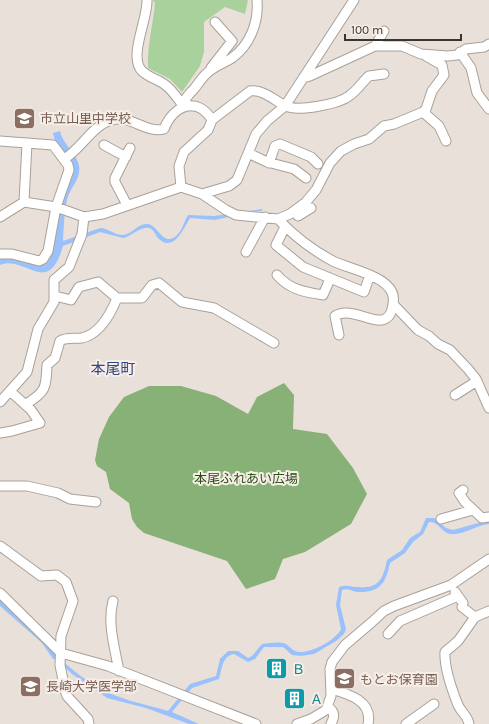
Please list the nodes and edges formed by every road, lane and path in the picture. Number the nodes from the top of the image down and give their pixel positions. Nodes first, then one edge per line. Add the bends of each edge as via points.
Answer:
1 (147, 0) edge
2 (257, 0) edge
3 (354, 0) edge
4 (215, 22) dead end
5 (384, 31) dead end
6 (489, 44) edge
7 (375, 46) junction
8 (460, 52) junction
9 (422, 54) junction
10 (206, 73) junction
11 (384, 74) dead end
12 (303, 78) junction
13 (285, 106) junction
14 (184, 107) junction
15 (489, 109) edge
16 (423, 112) junction
17 (212, 120) junction
18 (0, 141) edge
19 (446, 141) dead end
20 (27, 143) junction
21 (104, 146) dead end
22 (130, 148) dead end
23 (248, 153) junction
24 (68, 156) junction
25 (126, 156) junction
26 (269, 163) junction
27 (318, 164) dead end
28 (306, 178) dead end
29 (181, 187) junction
30 (202, 194) junction
31 (24, 202) junction
32 (127, 205) junction
33 (57, 208) junction
34 (311, 208) dead end
35 (0, 217) edge
36 (84, 217) junction
37 (265, 217) junction
38 (282, 223) junction
39 (246, 252) dead end
40 (0, 254) edge
41 (277, 275) dead end
42 (370, 275) junction
43 (330, 279) junction
44 (55, 296) junction
45 (117, 298) junction
46 (393, 304) junction
47 (339, 335) dead end
48 (274, 343) dead end
49 (477, 381) junction
50 (10, 391) junction
51 (455, 395) dead end
52 (0, 402) edge
53 (26, 404) junction
54 (489, 408) edge
55 (0, 432) edge
56 (0, 486) edge
57 (463, 490) dead end
58 (96, 502) dead end
59 (474, 510) junction
60 (489, 517) edge
61 (441, 519) dead end
62 (0, 546) edge
63 (489, 559) edge
64 (451, 585) junction
65 (2, 595) edge
66 (458, 596) junction
67 (113, 601) dead end
68 (489, 612) edge
69 (475, 617) junction
70 (388, 634) dead end
71 (61, 658) junction
72 (120, 671) junction
73 (331, 689) junction
74 (434, 704) dead end
75 (328, 707) junction
76 (370, 722) edge
77 (90, 724) edge
78 (256, 724) edge
79 (297, 724) edge
80 (331, 724) edge
81 (406, 724) edge
82 (469, 724) edge

1 - 14 street via 146,15 137,48 138,65 143,72 165,84
2 - 10 street via 253,32 247,41 240,51
3 - 12 street
4 - 10 street via 232,41
5 - 7 street
6 - 8 street via 484,47 466,48
7 - 9 street via 402,46
7 - 12 street
8 - 9 street via 448,56
8 - 15 street via 471,68 477,93
9 - 16 street via 439,63 444,71
10 - 14 street via 184,100
11 - 13 street via 369,76 349,96 327,105
12 - 13 street
13 - 17 street via 260,92 250,91
13 - 23 street via 256,134
14 - 17 street via 190,105 204,110
14 - 24 street via 171,116 164,129 153,132 138,124 116,118 107,121
16 - 19 street via 439,126
16 - 38 street via 384,126 370,139 341,151 330,163 316,190
17 - 29 street via 208,130 189,146 181,158
18 - 20 street
20 - 24 street via 53,145
20 - 31 street
21 - 25 street
22 - 25 street
23 - 26 street
23 - 30 street via 237,180 229,186
24 - 33 street via 69,170
25 - 32 street via 115,182
26 - 27 street via 275,146 280,144 310,157
26 - 28 street via 294,169
29 - 30 street
29 - 32 street
30 - 37 street via 236,214
31 - 33 street
31 - 35 street
32 - 36 street
33 - 36 street
33 - 40 street via 48,251 43,259
34 - 38 street
36 - 44 street via 82,234 70,267 54,280
37 - 38 street
37 - 39 street
38 - 42 street via 330,260
38 - 43 street via 276,244 303,267
41 - 43 street via 296,290 323,295
42 - 43 street via 364,292
42 - 46 street via 381,280 393,292
44 - 45 street via 71,300 78,287 98,282
44 - 50 street via 38,329 27,372
45 - 48 street via 142,298 152,285 159,283 182,302 214,308
45 - 53 street via 112,309 94,332 83,338 67,338 60,341 55,358 47,365 45,387 40,396
46 - 47 street via 390,315 383,320 375,321 358,315 335,316 334,321
46 - 49 street via 418,330 450,350
49 - 51 street
49 - 54 street
50 - 52 street
50 - 53 street
53 - 55 street via 40,423
56 - 58 street via 27,486 58,493 70,499
57 - 59 street via 459,493 460,496
59 - 60 street via 482,518
59 - 61 street
62 - 71 street via 41,576 57,575 66,582 73,601 61,636
63 - 64 street
64 - 66 street
64 - 73 street via 384,611 345,645 332,662
65 - 71 street
66 - 69 street via 463,603 462,607
66 - 70 street via 400,621
67 - 72 street via 112,626
68 - 69 street
69 - 82 street via 458,642 445,652 458,706
71 - 72 street
71 - 77 street via 67,696
72 - 78 street
73 - 75 street
73 - 76 street via 363,703
74 - 81 street
75 - 79 street via 321,714
75 - 80 street via 334,714

